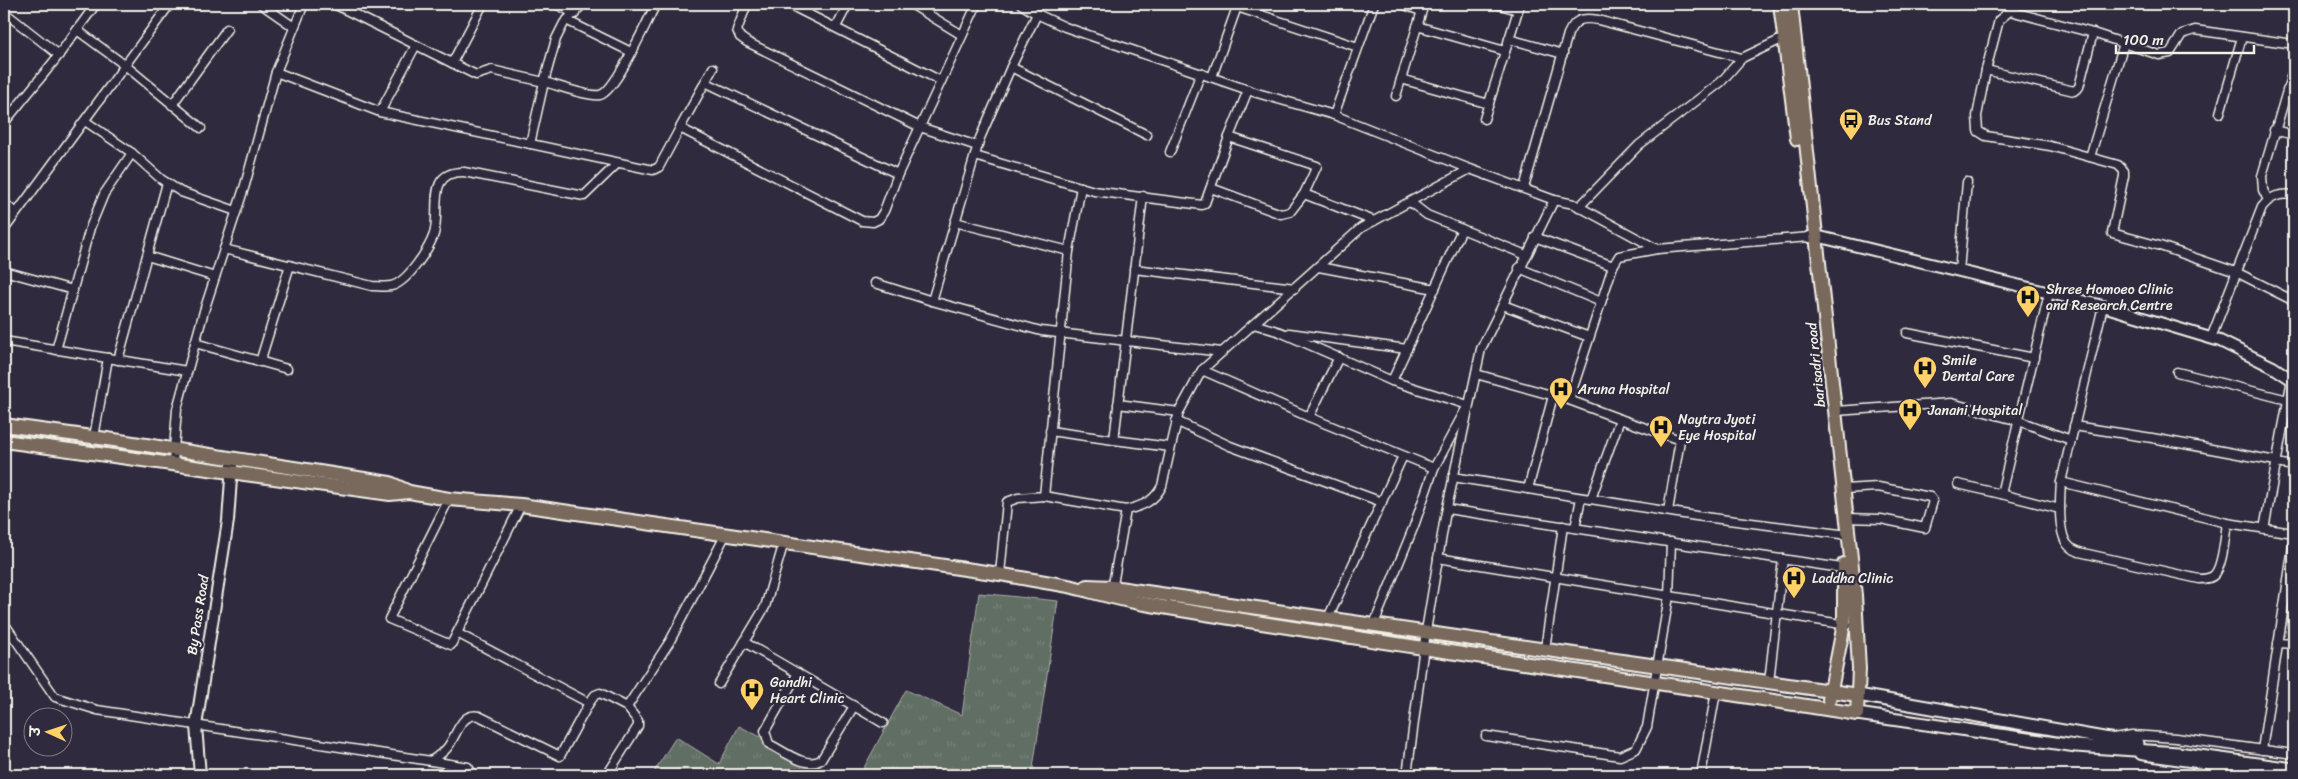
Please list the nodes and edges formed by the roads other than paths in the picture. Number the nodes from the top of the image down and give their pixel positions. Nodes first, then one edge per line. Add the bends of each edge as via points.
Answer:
1 (96, 4) edge
2 (170, 4) edge
3 (261, 4) edge
4 (304, 4) edge
5 (334, 4) edge
6 (482, 4) edge
7 (556, 4) edge
8 (583, 4) edge
9 (656, 4) edge
10 (747, 4) edge
11 (788, 4) edge
12 (848, 4) edge
13 (911, 4) edge
14 (977, 4) edge
15 (1021, 4) edge
16 (1374, 4) edge
17 (1402, 4) edge
18 (1496, 4) edge
19 (1780, 4) edge
20 (1237, 6) edge
21 (1519, 7) edge
22 (1423, 8) edge
23 (4, 12) edge
24 (1788, 12) edge
25 (575, 14) junction
26 (1037, 14) junction
27 (568, 21) junction
28 (1417, 26) junction
29 (294, 27) junction
30 (836, 27) junction
31 (227, 29) dead end
32 (77, 30) junction
33 (2093, 33) junction
34 (962, 35) junction
35 (2242, 37) junction
36 (1784, 38) junction
37 (1509, 39) junction
38 (2124, 43) junction
39 (2294, 44) edge
40 (416, 45) junction
41 (1358, 47) junction
42 (1505, 51) junction
43 (631, 52) junction
44 (1563, 54) junction
45 (59, 55) junction
46 (1742, 58) junction
47 (452, 63) junction
48 (126, 66) junction
49 (1011, 66) junction
50 (2294, 67) edge
51 (713, 68) dead end
52 (1986, 70) junction
53 (276, 72) junction
54 (1201, 73) junction
55 (1212, 77) junction
56 (1401, 79) junction
57 (941, 81) junction
58 (544, 82) junction
59 (705, 82) junction
60 (1248, 90) junction
61 (1396, 96) dead end
62 (1489, 104) junction
63 (172, 105) junction
64 (380, 112) junction
65 (2220, 113) dead end
66 (1334, 116) junction
67 (1484, 120) dead end
68 (85, 121) junction
69 (4, 123) edge
70 (201, 128) dead end
71 (680, 128) junction
72 (920, 128) junction
73 (2274, 130) junction
74 (1148, 135) dead end
75 (2294, 135) edge
76 (1229, 137) junction
77 (530, 144) junction
78 (977, 146) junction
79 (1170, 152) dead end
80 (132, 153) junction
81 (975, 156) junction
82 (2090, 157) junction
83 (618, 163) junction
84 (1470, 170) junction
85 (898, 174) junction
86 (1968, 182) dead end
87 (167, 183) junction
88 (1081, 187) junction
89 (1211, 188) junction
90 (1524, 188) junction
91 (1304, 194) junction
92 (2294, 195) edge
93 (1143, 196) junction
94 (1554, 200) junction
95 (2268, 200) junction
96 (1410, 202) junction
97 (4, 203) edge
98 (1579, 207) junction
99 (236, 211) junction
100 (16, 214) junction
101 (1374, 221) junction
102 (955, 222) junction
103 (1462, 229) junction
104 (4, 230) edge
105 (1535, 236) junction
106 (1813, 237) junction
107 (224, 249) junction
108 (1657, 250) junction
109 (1069, 252) junction
110 (1526, 255) junction
111 (147, 256) junction
112 (290, 265) junction
113 (1318, 266) junction
114 (1613, 266) junction
115 (1519, 268) junction
116 (1134, 269) junction
117 (4, 271) edge
118 (1959, 271) junction
119 (2236, 272) junction
120 (215, 277) junction
121 (875, 282) dead end
122 (1295, 288) junction
123 (1435, 289) junction
124 (73, 290) junction
125 (2049, 293) junction
126 (932, 301) junction
127 (2294, 301) edge
128 (1601, 302) junction
129 (1503, 305) junction
130 (2103, 306) junction
131 (1254, 324) junction
132 (1280, 332) junction
133 (1907, 333) dead end
134 (1060, 334) junction
135 (1589, 337) junction
136 (2211, 338) junction
137 (4, 341) edge
138 (1125, 341) junction
139 (195, 344) junction
140 (1407, 349) junction
141 (56, 350) junction
142 (1222, 352) junction
143 (1339, 357) junction
144 (108, 358) junction
145 (2034, 358) junction
146 (118, 360) junction
147 (260, 362) junction
148 (287, 369) dead end
149 (1202, 370) junction
150 (187, 371) junction
151 (2178, 372) dead end
152 (1476, 374) junction
153 (2293, 380) edge
154 (1392, 381) junction
155 (1553, 396) junction
156 (1569, 400) junction
157 (2288, 400) junction
158 (1118, 404) junction
159 (1833, 404) junction
160 (1468, 405) junction
161 (1179, 412) junction
162 (1309, 417) junction
163 (1620, 419) junction
164 (2019, 421) junction
165 (1176, 422) junction
166 (4, 425) edge
167 (2074, 426) junction
168 (1050, 431) junction
169 (94, 437) junction
170 (1114, 440) junction
171 (2071, 440) junction
172 (4, 441) edge
173 (1170, 447) junction
174 (174, 450) junction
175 (1403, 456) junction
176 (233, 459) junction
177 (2276, 462) junction
178 (173, 463) junction
179 (2294, 466) edge
180 (1434, 468) junction
181 (232, 472) junction
182 (1453, 477) junction
183 (2061, 482) junction
184 (1958, 484) dead end
185 (1528, 489) junction
186 (1844, 490) junction
187 (409, 492) junction
188 (2001, 494) junction
189 (1044, 496) junction
190 (1581, 498) junction
191 (449, 499) junction
192 (1591, 499) junction
193 (1382, 502) junction
194 (521, 505) junction
195 (1447, 509) junction
196 (2060, 509) junction
197 (1126, 510) junction
198 (1668, 511) junction
199 (1847, 518) junction
200 (2227, 523) junction
201 (1563, 526) junction
202 (1575, 528) junction
203 (2264, 529) junction
204 (2294, 533) edge
205 (726, 534) junction
206 (1844, 534) junction
207 (2294, 540) edge
208 (784, 542) junction
209 (1671, 542) junction
210 (1438, 558) junction
211 (1783, 558) junction
212 (1848, 569) junction
213 (1000, 574) junction
214 (1556, 577) junction
215 (1111, 592) junction
216 (1668, 596) junction
217 (1777, 614) junction
218 (1328, 618) junction
219 (4, 623) edge
220 (1374, 624) junction
221 (1850, 626) junction
222 (1426, 631) junction
223 (457, 633) junction
224 (744, 642) junction
225 (2278, 643) junction
226 (2294, 644) edge
227 (1424, 649) junction
228 (1545, 649) junction
229 (1657, 665) junction
230 (798, 673) junction
231 (1654, 682) junction
232 (1769, 682) junction
233 (719, 684) dead end
234 (1830, 691) junction
235 (1716, 692) junction
236 (1858, 694) junction
237 (589, 703) junction
238 (854, 706) junction
239 (627, 707) junction
240 (1827, 710) junction
241 (1857, 714) junction
242 (883, 723) dead end
243 (2017, 723) junction
244 (196, 726) junction
245 (1486, 736) dead end
246 (2016, 738) junction
247 (2111, 738) junction
248 (2128, 749) junction
249 (2262, 750) junction
250 (2178, 753) junction
251 (2294, 754) edge
252 (431, 761) junction
253 (2294, 768) edge
254 (200, 775) edge
255 (473, 775) edge
256 (607, 775) edge
257 (1407, 775) edge
258 (1701, 775) edge
259 (2286, 775) edge

1 - 32 street
2 - 48 street
3 - 29 street
4 - 29 street
5 - 40 street
6 - 47 street
7 - 25 street
8 - 25 street
9 - 43 street
10 - 72 street via 737,30 740,37
11 - 30 street
12 - 30 street
13 - 34 street
14 - 34 street
15 - 26 street
16 - 41 street
17 - 22 street
18 - 21 street
19 - 24 main road
20 - 41 street
20 - 55 street
21 - 37 street
22 - 28 street
23 - 45 street
24 - 36 main road, barisadri road
24 - 106 main road, barisadri road
25 - 27 street
26 - 49 street
26 - 54 street via 1064,27
27 - 43 street
27 - 58 street via 556,39
28 - 42 street
28 - 56 street
29 - 53 street
30 - 57 street
31 - 63 street
32 - 45 street
32 - 48 street
33 - 38 street
33 - 52 street via 2010,11 1999,20
33 - 52 street via 2079,87 2074,91
34 - 57 street
35 - 38 street via 2187,31 2170,53 2164,55
35 - 39 street
35 - 65 street
36 - 46 street
36 - 106 main road, barisadri road
37 - 42 street
37 - 44 street
38 - 82 street
40 - 47 street
40 - 64 street
41 - 66 street
42 - 62 street
43 - 58 street via 616,81 601,94
44 - 46 street via 1572,26 1581,18 1590,18
44 - 90 street
45 - 69 street
46 - 98 street via 1720,82 1622,161
47 - 58 street via 476,75 492,70
48 - 63 street
48 - 68 street
49 - 74 street
49 - 78 street
50 - 73 street
51 - 59 street
52 - 82 street via 1976,125 1981,134 2050,146
53 - 64 street
53 - 99 street
54 - 55 street
54 - 79 street
55 - 60 street
56 - 61 street
56 - 62 street
57 - 72 street
58 - 77 street
59 - 71 street
59 - 85 street
60 - 66 street
60 - 76 street
62 - 67 street
63 - 70 street
64 - 77 street
66 - 84 street
68 - 80 street
68 - 100 street
71 - 83 street via 657,169
71 - 85 street via 867,223 879,219
72 - 78 street
72 - 85 street
73 - 75 street
73 - 95 street via 2262,176
76 - 89 street
76 - 91 street via 1317,166
77 - 83 street
78 - 81 street
80 - 87 street
80 - 124 street via 104,194 90,228
81 - 88 street
81 - 102 street
82 - 119 street via 2118,165 2124,172 2112,233
83 - 112 street via 584,196 464,172 449,173 440,182 434,234 414,268 401,282 391,286 372,286
84 - 90 street
84 - 96 street
86 - 118 street
87 - 99 street via 181,192
87 - 111 street
88 - 93 street
88 - 109 street
89 - 91 street via 1281,214 1290,212
89 - 93 street via 1202,205
90 - 94 street
91 - 101 street
92 - 95 street
93 - 116 street
94 - 98 street
94 - 105 street
95 - 119 street via 2262,207
96 - 101 street
96 - 103 street via 1427,215
97 - 100 street
98 - 108 street
99 - 107 street
100 - 104 street
101 - 113 street via 1361,228
102 - 109 street
102 - 126 street
103 - 110 street
103 - 123 street
105 - 110 street
105 - 114 street
106 - 108 street
106 - 118 street
106 - 159 main road, barisadri road
107 - 112 street
107 - 120 street
108 - 114 street via 1619,256
109 - 134 street
110 - 115 street
111 - 120 street
111 - 146 street
112 - 147 street
113 - 122 street
113 - 123 street
114 - 128 street
115 - 128 street
115 - 129 street
116 - 122 street
116 - 138 street
117 - 124 street
118 - 125 street
119 - 127 street
119 - 136 street
120 - 139 street
121 - 126 street
122 - 131 street
123 - 140 street
124 - 141 street
125 - 130 street
125 - 145 street
126 - 134 street via 1041,332
128 - 135 street
129 - 135 street
129 - 152 street via 1481,349
130 - 136 street
130 - 167 street
131 - 132 street
131 - 142 street
132 - 140 street
132 - 143 street
133 - 145 street
134 - 138 street
134 - 168 street
135 - 156 street
136 - 153 street
137 - 141 street
138 - 142 street
138 - 158 street
139 - 147 street
139 - 150 street
140 - 154 street
141 - 144 street
142 - 149 street
143 - 154 street
143 - 162 street
144 - 146 street
144 - 169 street
145 - 164 street
146 - 150 street
147 - 148 street
149 - 161 street
149 - 162 street
150 - 174 street via 177,409
151 - 157 street
152 - 155 street
152 - 160 street
153 - 157 street
154 - 160 street
155 - 156 street
155 - 185 street
156 - 163 street
157 - 177 street
158 - 161 street
158 - 170 street
159 - 164 street via 1951,403
159 - 186 main road, barisadri road
159 - 206 main road, barisadri road
160 - 180 street
160 - 182 street
161 - 165 street
162 - 175 street
163 - 192 street
163 - 198 street via 1680,440
164 - 171 street
164 - 188 street
165 - 173 street
165 - 193 street via 1230,446
166 - 169 main road
167 - 171 street
167 - 177 street
168 - 170 street
168 - 189 street
169 - 174 main road
170 - 173 street
171 - 183 street
172 - 178 main road
173 - 197 street via 1157,496
174 - 176 main road
174 - 178 street
175 - 180 street
175 - 193 street
176 - 181 street, By Pass Road
176 - 187 main road via 390,483
177 - 179 street
177 - 203 street
178 - 181 main road
180 - 220 street
181 - 187 main road via 390,494
181 - 244 street, By Pass Road via 228,521
182 - 185 street
182 - 195 street
183 - 196 street
183 - 200 street
184 - 188 street
185 - 190 street
186 - 199 main road, barisadri road
186 - 199 street via 1878,487 1930,497 1933,501 1925,528 1882,519
187 - 191 main road
188 - 196 street
189 - 197 street
189 - 213 street via 1007,502
190 - 192 street
190 - 202 street
191 - 194 main road
191 - 223 street via 389,618 451,645
192 - 198 street
193 - 218 street
194 - 205 main road
194 - 223 street
195 - 201 street
195 - 210 street
196 - 200 street via 2066,542 2079,552 2199,579 2211,577 2219,567
197 - 215 street
198 - 206 street
199 - 206 main road, barisadri road
200 - 203 street
201 - 202 street
201 - 214 street
202 - 209 street
203 - 204 street
205 - 208 main road
205 - 239 street via 670,641
206 - 212 main road, barisadri road
207 - 225 street
208 - 213 main road
208 - 224 street via 765,607
209 - 211 street
209 - 216 street
210 - 214 street
210 - 222 street
211 - 212 street
211 - 217 street
212 - 221 main road, barisadri road
212 - 221 main road, barisadri road via 1845,602
213 - 215 main road
214 - 216 street
214 - 228 street
215 - 218 main road
215 - 227 main road
216 - 217 street
216 - 229 street
217 - 221 street
217 - 232 street
218 - 220 main road
219 - 244 street via 55,697 97,710
220 - 222 main road
221 - 234 main road
221 - 236 main road, barisadri road
222 - 227 street
222 - 228 main road
223 - 237 street
224 - 230 street
224 - 233 street
225 - 226 street
225 - 249 street
227 - 231 main road
227 - 257 street
228 - 229 main road
229 - 231 street
229 - 232 main road
230 - 238 street
230 - 238 street via 765,731 769,744 806,763 816,763
231 - 235 main road
231 - 245 street via 1647,727 1640,744 1629,754 1620,756
232 - 234 main road
234 - 236 main road
234 - 240 main road
235 - 240 main road
235 - 258 street
236 - 241 main road, barisadri road
236 - 243 main road
237 - 239 street via 600,693
237 - 252 street via 560,756 471,715 464,719 446,749
238 - 242 street
239 - 256 street via 638,720 638,726
240 - 241 main road
241 - 246 main road
243 - 246 main road
243 - 247 main road
244 - 252 street
244 - 254 street, By Pass Road
246 - 248 main road
247 - 249 street via 2132,735
247 - 250 main road
248 - 250 main road
248 - 259 street via 2149,756
249 - 251 street
250 - 253 main road
252 - 255 street via 468,767

